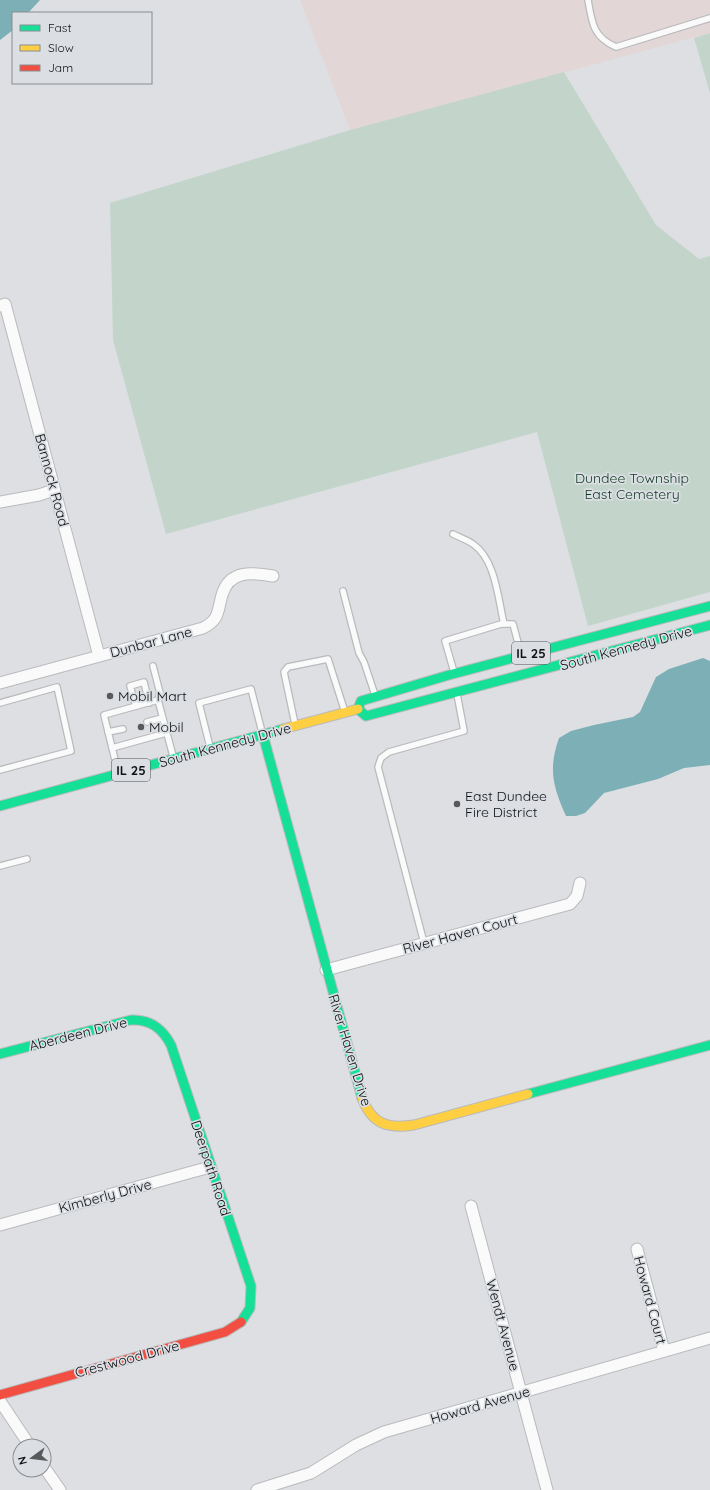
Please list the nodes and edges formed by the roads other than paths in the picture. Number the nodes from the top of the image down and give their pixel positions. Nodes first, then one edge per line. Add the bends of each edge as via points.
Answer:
1 (588, 0) edge
2 (710, 18) edge
3 (2, 305) edge
4 (54, 490) junction
5 (0, 502) edge
6 (453, 534) dead end
7 (273, 576) dead end
8 (343, 591) dead end
9 (710, 606) edge
10 (504, 624) junction
11 (710, 625) edge
12 (99, 656) junction
13 (521, 656) junction
14 (153, 666) dead end
15 (455, 674) junction
16 (0, 683) edge
17 (457, 692) junction
18 (376, 697) junction
19 (158, 700) junction
20 (0, 703) edge
21 (149, 703) junction
22 (136, 706) junction
23 (358, 709) junction
24 (345, 712) junction
25 (162, 718) junction
26 (147, 722) dead end
27 (296, 726) junction
28 (123, 728) dead end
29 (108, 732) junction
30 (166, 733) junction
31 (263, 735) junction
32 (112, 748) junction
33 (211, 749) junction
34 (174, 759) junction
35 (0, 770) edge
36 (119, 774) junction
37 (0, 806) edge
38 (27, 858) dead end
39 (0, 866) edge
40 (580, 883) dead end
41 (424, 944) junction
42 (326, 970) junction
43 (156, 1025) joint
44 (710, 1045) edge
45 (0, 1054) edge
46 (210, 1166) junction
47 (471, 1206) dead end
48 (0, 1224) edge
49 (636, 1249) dead end
50 (248, 1314) joint
51 (710, 1338) edge
52 (664, 1351) junction
53 (521, 1393) junction
54 (0, 1394) edge
55 (0, 1401) edge
56 (25, 1438) edge
57 (52, 1478) edge
58 (60, 1490) edge
59 (257, 1490) edge
60 (547, 1490) edge

1 - 2 lane via 596,32 605,42 616,46
3 - 4 street, Bannock Road
4 - 5 street
4 - 12 street, Bannock Road
6 - 10 lane via 473,544 482,552 493,573
7 - 12 street, Dunbar Lane via 252,572 230,581 222,594 217,616 212,623 203,628
8 - 18 lane via 359,652
9 - 13 street, South Kennedy Drive / IL 25
10 - 13 lane via 513,624
10 - 15 lane via 445,641
11 - 17 street, South Kennedy Drive / IL 25
12 - 16 street, Dunbar Lane
13 - 15 street, South Kennedy Drive / IL 25
14 - 19 lane via 160,693
15 - 18 street, South Kennedy Drive / IL 25
17 - 23 street, South Kennedy Drive / IL 25 via 366,716
17 - 41 lane via 464,731 389,752 380,760 378,767
18 - 23 street, South Kennedy Drive / IL 25 via 361,701
19 - 21 lane
19 - 25 lane
20 - 35 lane via 57,687 71,752
21 - 22 lane
21 - 22 lane via 144,682 130,686
22 - 29 lane via 104,715
23 - 24 street, South Kennedy Drive / IL 25
24 - 27 street, South Kennedy Drive / IL 25
24 - 27 lane via 328,659 288,667 284,672
25 - 26 lane
25 - 30 lane
27 - 31 street, South Kennedy Drive / IL 25
28 - 29 lane
29 - 32 lane
30 - 32 lane
30 - 34 lane
31 - 33 street, South Kennedy Drive / IL 25
31 - 33 lane via 251,689 199,703
31 - 42 street, River Haven Drive
32 - 36 lane
33 - 34 street, South Kennedy Drive / IL 25
34 - 36 street, South Kennedy Drive / IL 25
36 - 37 street, South Kennedy Drive / IL 25
38 - 39 lane
40 - 41 street, River Haven Court via 577,896 570,904
41 - 42 street, River Haven Court
42 - 44 street, River Haven Drive via 362,1099 374,1118 390,1127 414,1125
43 - 45 street, Aberdeen Drive via 143,1020 131,1020
43 - 46 street, Deerpath Road via 171,1045
46 - 48 street, Kimberly Drive
46 - 50 street, Deerpath Road via 250,1286 252,1301
47 - 53 street, Wendt Avenue
49 - 52 street, Howard Court
50 - 54 street, Crestwood Drive via 239,1325 225,1332
51 - 52 street, Howard Avenue
52 - 53 street, Howard Avenue
53 - 59 street, Howard Avenue via 374,1436 311,1473
53 - 60 street, Wendt Avenue
55 - 56 street
57 - 58 street

